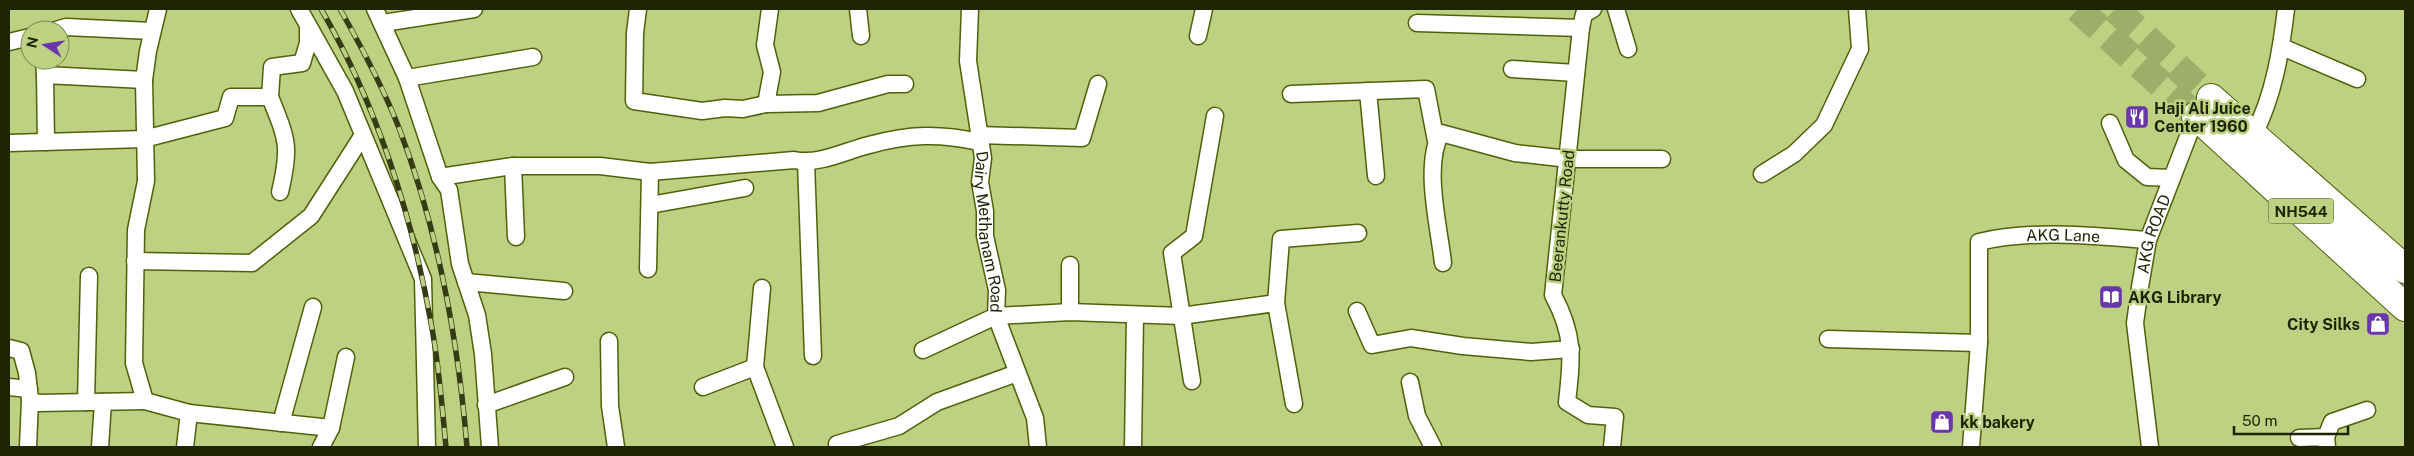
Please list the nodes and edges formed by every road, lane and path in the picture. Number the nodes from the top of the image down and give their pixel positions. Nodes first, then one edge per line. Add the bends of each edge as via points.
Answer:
1 (158, 9) edge
2 (299, 9) edge
3 (474, 9) edge
4 (638, 9) edge
5 (770, 9) edge
6 (858, 9) edge
7 (970, 9) edge
8 (1204, 9) edge
9 (1593, 9) edge
10 (1616, 9) edge
11 (1857, 9) edge
12 (2286, 9) edge
13 (379, 16) edge
14 (1417, 23) dead end
15 (308, 24) junction
16 (70, 27) edge
17 (1581, 28) junction
18 (152, 31) junction
19 (861, 36) dead end
20 (1198, 36) dead end
21 (2282, 47) junction
22 (1628, 49) dead end
23 (533, 57) dead end
24 (1512, 69) dead end
25 (45, 70) edge
26 (62, 70) edge
27 (1576, 73) junction
28 (407, 78) junction
29 (2357, 79) dead end
30 (144, 80) junction
31 (905, 84) dead end
32 (1098, 84) dead end
33 (1368, 91) junction
34 (1291, 94) dead end
35 (270, 96) junction
36 (766, 104) junction
37 (2204, 107) junction
38 (1215, 116) dead end
39 (2110, 123) dead end
40 (2254, 134) junction
41 (363, 135) junction
42 (979, 138) junction
43 (144, 139) junction
44 (1436, 141) junction
45 (46, 142) junction
46 (9, 143) edge
47 (1568, 159) junction
48 (1662, 159) dead end
49 (806, 162) junction
50 (513, 166) junction
51 (650, 172) junction
52 (1762, 174) dead end
53 (1376, 176) dead end
54 (440, 177) junction
55 (2171, 178) junction
56 (745, 188) dead end
57 (280, 192) dead end
58 (650, 205) junction
59 (1358, 233) dead end
60 (516, 238) dead end
61 (2148, 240) junction
62 (135, 261) junction
63 (1443, 263) dead end
64 (1070, 265) dead end
65 (648, 269) dead end
66 (2405, 269) edge
67 (89, 276) dead end
68 (466, 282) junction
69 (762, 288) dead end
70 (564, 291) dead end
71 (1276, 303) junction
72 (313, 307) dead end
73 (2405, 307) edge
74 (1357, 311) dead end
75 (1070, 312) junction
76 (1136, 315) junction
77 (996, 316) junction
78 (1181, 316) junction
79 (1828, 339) dead end
80 (609, 341) dead end
81 (1979, 343) junction
82 (9, 348) edge
83 (1571, 349) junction
84 (923, 350) dead end
85 (813, 356) dead end
86 (346, 357) dead end
87 (755, 368) junction
88 (1017, 373) junction
89 (565, 377) dead end
90 (1192, 381) dead end
91 (1410, 382) dead end
92 (9, 387) edge
93 (703, 388) dead end
94 (30, 395) junction
95 (145, 401) junction
96 (86, 402) junction
97 (103, 402) junction
98 (1294, 404) dead end
99 (486, 405) junction
100 (2367, 410) dead end
101 (189, 413) junction
102 (281, 423) junction
103 (330, 428) junction
104 (2299, 438) dead end
105 (2326, 442) edge
106 (1035, 446) edge
107 (28, 447) edge
108 (100, 447) edge
109 (185, 447) edge
110 (320, 447) edge
111 (427, 447) edge
112 (490, 447) edge
113 (616, 447) edge
114 (785, 447) edge
115 (838, 447) edge
116 (1133, 447) edge
117 (1433, 447) edge
118 (1612, 447) edge
119 (1971, 447) edge
120 (2150, 447) edge

1 - 18 street
2 - 15 street
3 - 13 street
4 - 36 street via 634,33 634,101 702,112
5 - 36 street via 765,45 772,72
6 - 19 street
7 - 42 street, Dairy Methanam Road via 968,62
8 - 20 street
9 - 17 street, Beerankutty Road via 1584,14
10 - 22 street
11 - 52 street via 1860,49 1824,125 1794,154
12 - 21 street
13 - 28 street
14 - 17 street
15 - 35 street via 308,43 302,63 272,67
15 - 41 street via 345,91
16 - 18 street
17 - 27 street, Beerankutty Road
18 - 30 street
21 - 29 street
21 - 40 street via 2265,114
23 - 28 street
24 - 27 street
25 - 45 street
26 - 30 street
27 - 47 street, Beerankutty Road
28 - 54 street
30 - 43 street
31 - 36 street via 888,84 818,103
32 - 42 street via 1082,138
33 - 34 street
33 - 44 street via 1426,89
33 - 53 street
35 - 43 street via 232,97 226,118
35 - 57 street via 286,135 288,159
37 - 40 highway, NH544
37 - 55 street, AKG ROAD
37 - 73 highway, NH544
38 - 78 street via 1194,236 1172,253
39 - 55 street via 2126,160 2147,177
40 - 66 highway, NH544
41 - 62 street via 312,216 252,263
41 - 111 street via 423,279
42 - 49 street via 921,136 868,145
42 - 77 street, Dairy Methanam Road via 983,158 980,182 986,236 997,290
43 - 45 street
43 - 62 street via 146,181 136,230
44 - 47 street via 1441,133 1515,153
44 - 63 street via 1432,173
45 - 46 street
47 - 48 street
47 - 83 street, Beerankutty Road via 1553,295 1564,316
49 - 51 street via 794,160
49 - 85 street
50 - 51 street via 600,166
50 - 54 street
50 - 60 street
51 - 58 street
54 - 68 street via 449,190 460,264
55 - 61 street, AKG ROAD
56 - 58 street
58 - 65 street
59 - 71 street via 1281,239
61 - 81 street, AKG Lane via 2002,236 1979,242
61 - 120 street, AKG ROAD via 2135,323
62 - 95 street via 134,363
64 - 75 street
67 - 96 street
68 - 70 street
68 - 99 street via 479,325
69 - 87 street
71 - 78 street
71 - 98 street
72 - 102 street
74 - 83 street via 1372,345 1411,338 1531,352
75 - 76 street
75 - 77 street
76 - 78 street
76 - 116 street
77 - 84 street
77 - 88 street, Dairy Methanam Road
78 - 90 street
79 - 81 street
80 - 113 street via 610,406
81 - 119 street
82 - 94 street via 21,351
83 - 118 street, Beerankutty Road via 1567,402 1588,415 1615,417
86 - 103 street
87 - 93 street
87 - 114 street
88 - 106 street, Dairy Methanam Road via 1035,418
88 - 115 street via 937,402 899,426 837,444
89 - 99 street
91 - 117 street via 1417,416
92 - 94 street
94 - 96 street via 38,403
94 - 107 street
95 - 97 street
95 - 101 street
96 - 97 street
97 - 108 street
99 - 112 street
100 - 105 street via 2332,422
101 - 102 street
101 - 109 street
102 - 103 street
103 - 110 street
104 - 105 street

